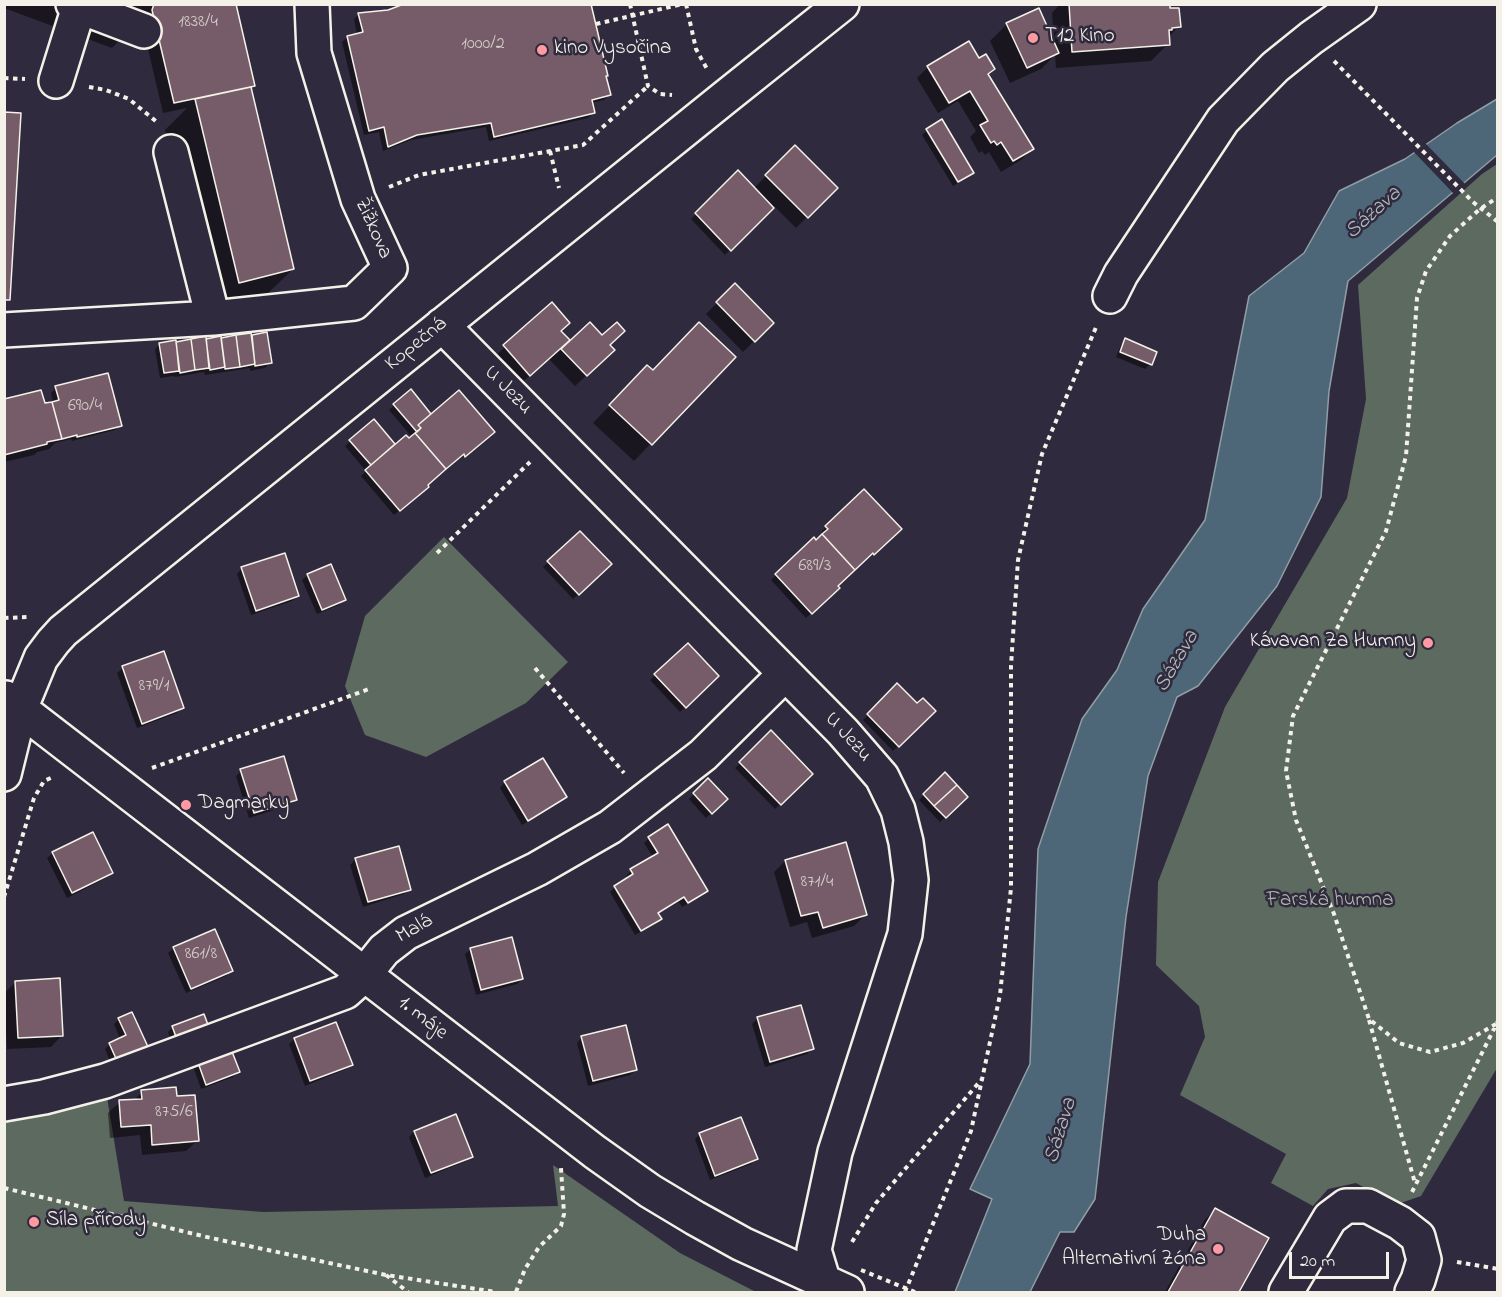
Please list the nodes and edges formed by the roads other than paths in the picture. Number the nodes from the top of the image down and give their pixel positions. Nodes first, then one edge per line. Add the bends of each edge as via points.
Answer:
1 (312, 4) edge
2 (842, 4) edge
3 (1359, 4) edge
4 (76, 6) edge
5 (144, 31) dead end
6 (56, 81) road end
7 (171, 153) road end
8 (1110, 296) road end
9 (213, 318) junction
10 (442, 325) junction
11 (4, 330) edge
12 (785, 674) junction
13 (12, 703) edge
14 (4, 774) edge
15 (364, 975) junction
16 (4, 1104) edge
17 (844, 1282) edge
18 (1286, 1293) edge
19 (1412, 1293) edge

1 - 9 street, Žižkova via 314,53 358,199 390,268 354,303
2 - 10 street, Kopečná
3 - 8 street via 1275,67 1222,120
4 - 5 street
4 - 6 street
7 - 9 street
9 - 11 street
10 - 12 street, U Jezu
10 - 13 street, Kopečná via 385,361 63,631
12 - 15 street, Malá via 703,755 610,827 537,869 406,933 384,950
12 - 17 street, U Jezu via 882,777 898,810 911,880 905,934 835,1152 813,1250
13 - 14 street, Kopečná
13 - 15 street, 1. máje
15 - 16 street, Malá via 345,992 105,1081
15 - 17 street, 1. máje via 650,1191 742,1244
18 - 19 street via 1330,1218 1346,1206 1368,1206 1418,1237 1424,1260

